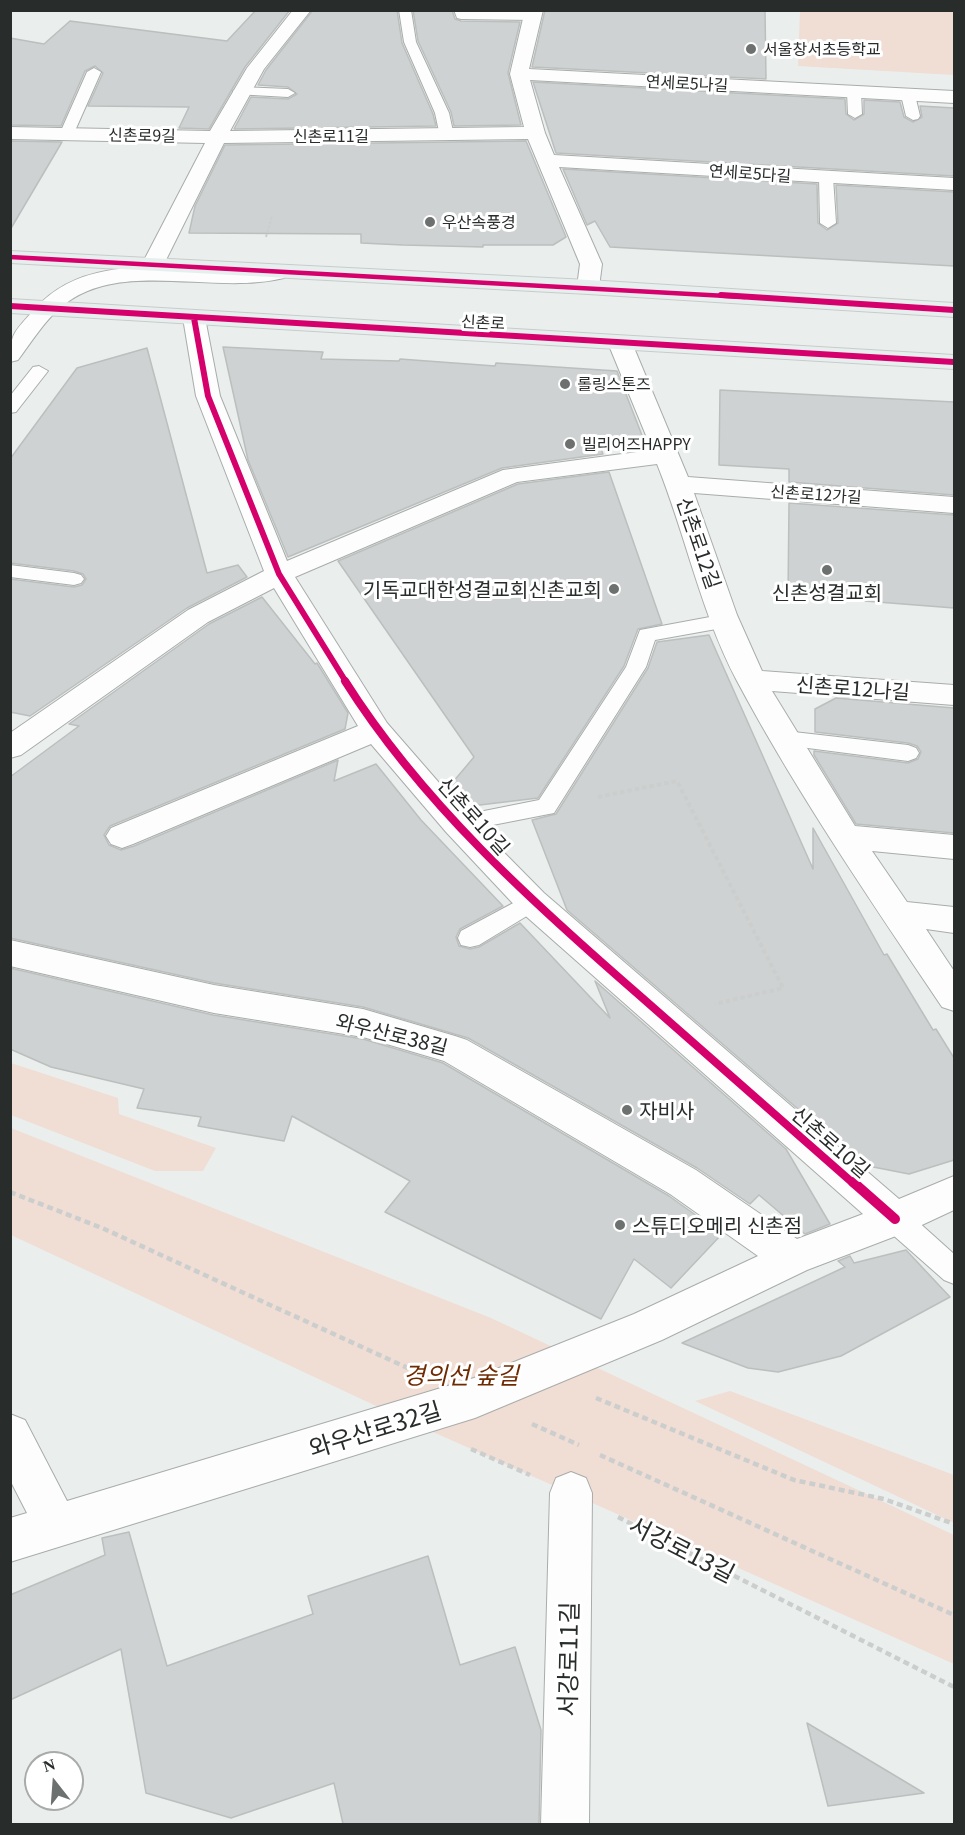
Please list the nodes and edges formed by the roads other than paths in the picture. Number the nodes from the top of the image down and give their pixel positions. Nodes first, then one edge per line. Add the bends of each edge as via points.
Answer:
1 (303, 10) edge
2 (405, 10) edge
3 (460, 10) edge
4 (533, 13) edge
5 (94, 72) dead end
6 (519, 74) junction
7 (240, 91) junction
8 (288, 93) dead end
9 (854, 93) junction
10 (908, 95) junction
11 (954, 97) edge
12 (855, 114) dead end
13 (913, 116) dead end
14 (10, 133) edge
15 (535, 133) junction
16 (67, 134) junction
17 (447, 136) junction
18 (216, 137) junction
19 (545, 160) junction
20 (826, 177) junction
21 (954, 184) edge
22 (828, 223) dead end
23 (10, 257) edge
24 (152, 266) junction
25 (276, 273) junction
26 (588, 287) junction
27 (10, 306) edge
28 (47, 308) junction
29 (953, 311) edge
30 (194, 318) junction
31 (620, 343) junction
32 (10, 354) edge
33 (954, 362) edge
34 (39, 370) dead end
35 (10, 408) edge
36 (664, 456) junction
37 (678, 484) junction
38 (954, 505) edge
39 (10, 571) edge
40 (279, 574) junction
41 (74, 579) dead end
42 (726, 621) junction
43 (751, 680) junction
44 (954, 695) edge
45 (376, 730) junction
46 (784, 740) junction
47 (10, 748) edge
48 (908, 753) dead end
49 (457, 824) junction
50 (122, 836) dead end
51 (845, 837) junction
52 (954, 847) edge
53 (532, 902) junction
54 (895, 913) junction
55 (954, 920) edge
56 (470, 938) dead end
57 (10, 953) edge
58 (954, 997) edge
59 (954, 1192) edge
60 (895, 1219) junction
61 (793, 1258) junction
62 (954, 1271) edge
63 (10, 1434) edge
64 (571, 1493) road end
65 (55, 1524) junction
66 (10, 1540) edge
67 (573, 1824) edge

1 - 7 street via 284,29
2 - 17 lane via 410,42 442,113
3 - 4 lane via 461,15
4 - 6 street
5 - 16 lane
6 - 9 street, 연세로5나길
6 - 15 street
7 - 8 lane
7 - 18 street
9 - 10 street, 연세로5나길
9 - 12 lane
10 - 11 street, 연세로5나길
10 - 13 lane
14 - 16 street, 신촌로9길
15 - 17 street, 신촌로11길
15 - 19 street
16 - 18 street, 신촌로9길
17 - 18 street, 신촌로11길
18 - 24 street
19 - 20 street, 연세로5다길
19 - 26 street via 591,264
20 - 21 street, 연세로5다길
20 - 22 lane
23 - 24 main road
24 - 25 main road
25 - 26 main road
25 - 28 street via 244,279 120,276 76,287
26 - 29 main road
27 - 28 main road, 신촌로
28 - 30 main road, 신촌로
28 - 32 street
30 - 31 main road, 신촌로
30 - 40 street, 신촌로10길 via 208,396
31 - 33 main road, 신촌로
31 - 36 street, 신촌로12길
34 - 35 lane
36 - 37 street, 신촌로12길
36 - 40 street via 512,475
37 - 38 street, 신촌로12가길
37 - 42 street, 신촌로12길
39 - 41 lane
40 - 45 street, 신촌로10길
40 - 47 street via 198,616
42 - 43 street, 신촌로12길
42 - 49 lane, 신촌로10길 via 647,635 636,667 546,807
43 - 44 street, 신촌로12나길
43 - 46 street, 신촌로12길
45 - 49 street, 신촌로10길
45 - 50 street
46 - 48 lane
46 - 51 street, 신촌로12길
49 - 53 street, 신촌로10길
51 - 52 street
51 - 54 street, 신촌로12길
53 - 56 lane
53 - 60 street, 신촌로10길
54 - 55 street
54 - 58 street, 신촌로12길
57 - 61 street, 와우산로38길 via 214,999 363,1023 455,1050 683,1182
59 - 60 street, 와우산로32길
60 - 61 street, 와우산로32길
60 - 62 lane
61 - 65 street, 와우산로32길 via 648,1327 475,1398
63 - 65 street
64 - 67 street, 서강로11길
65 - 66 street, 와우산로32길

